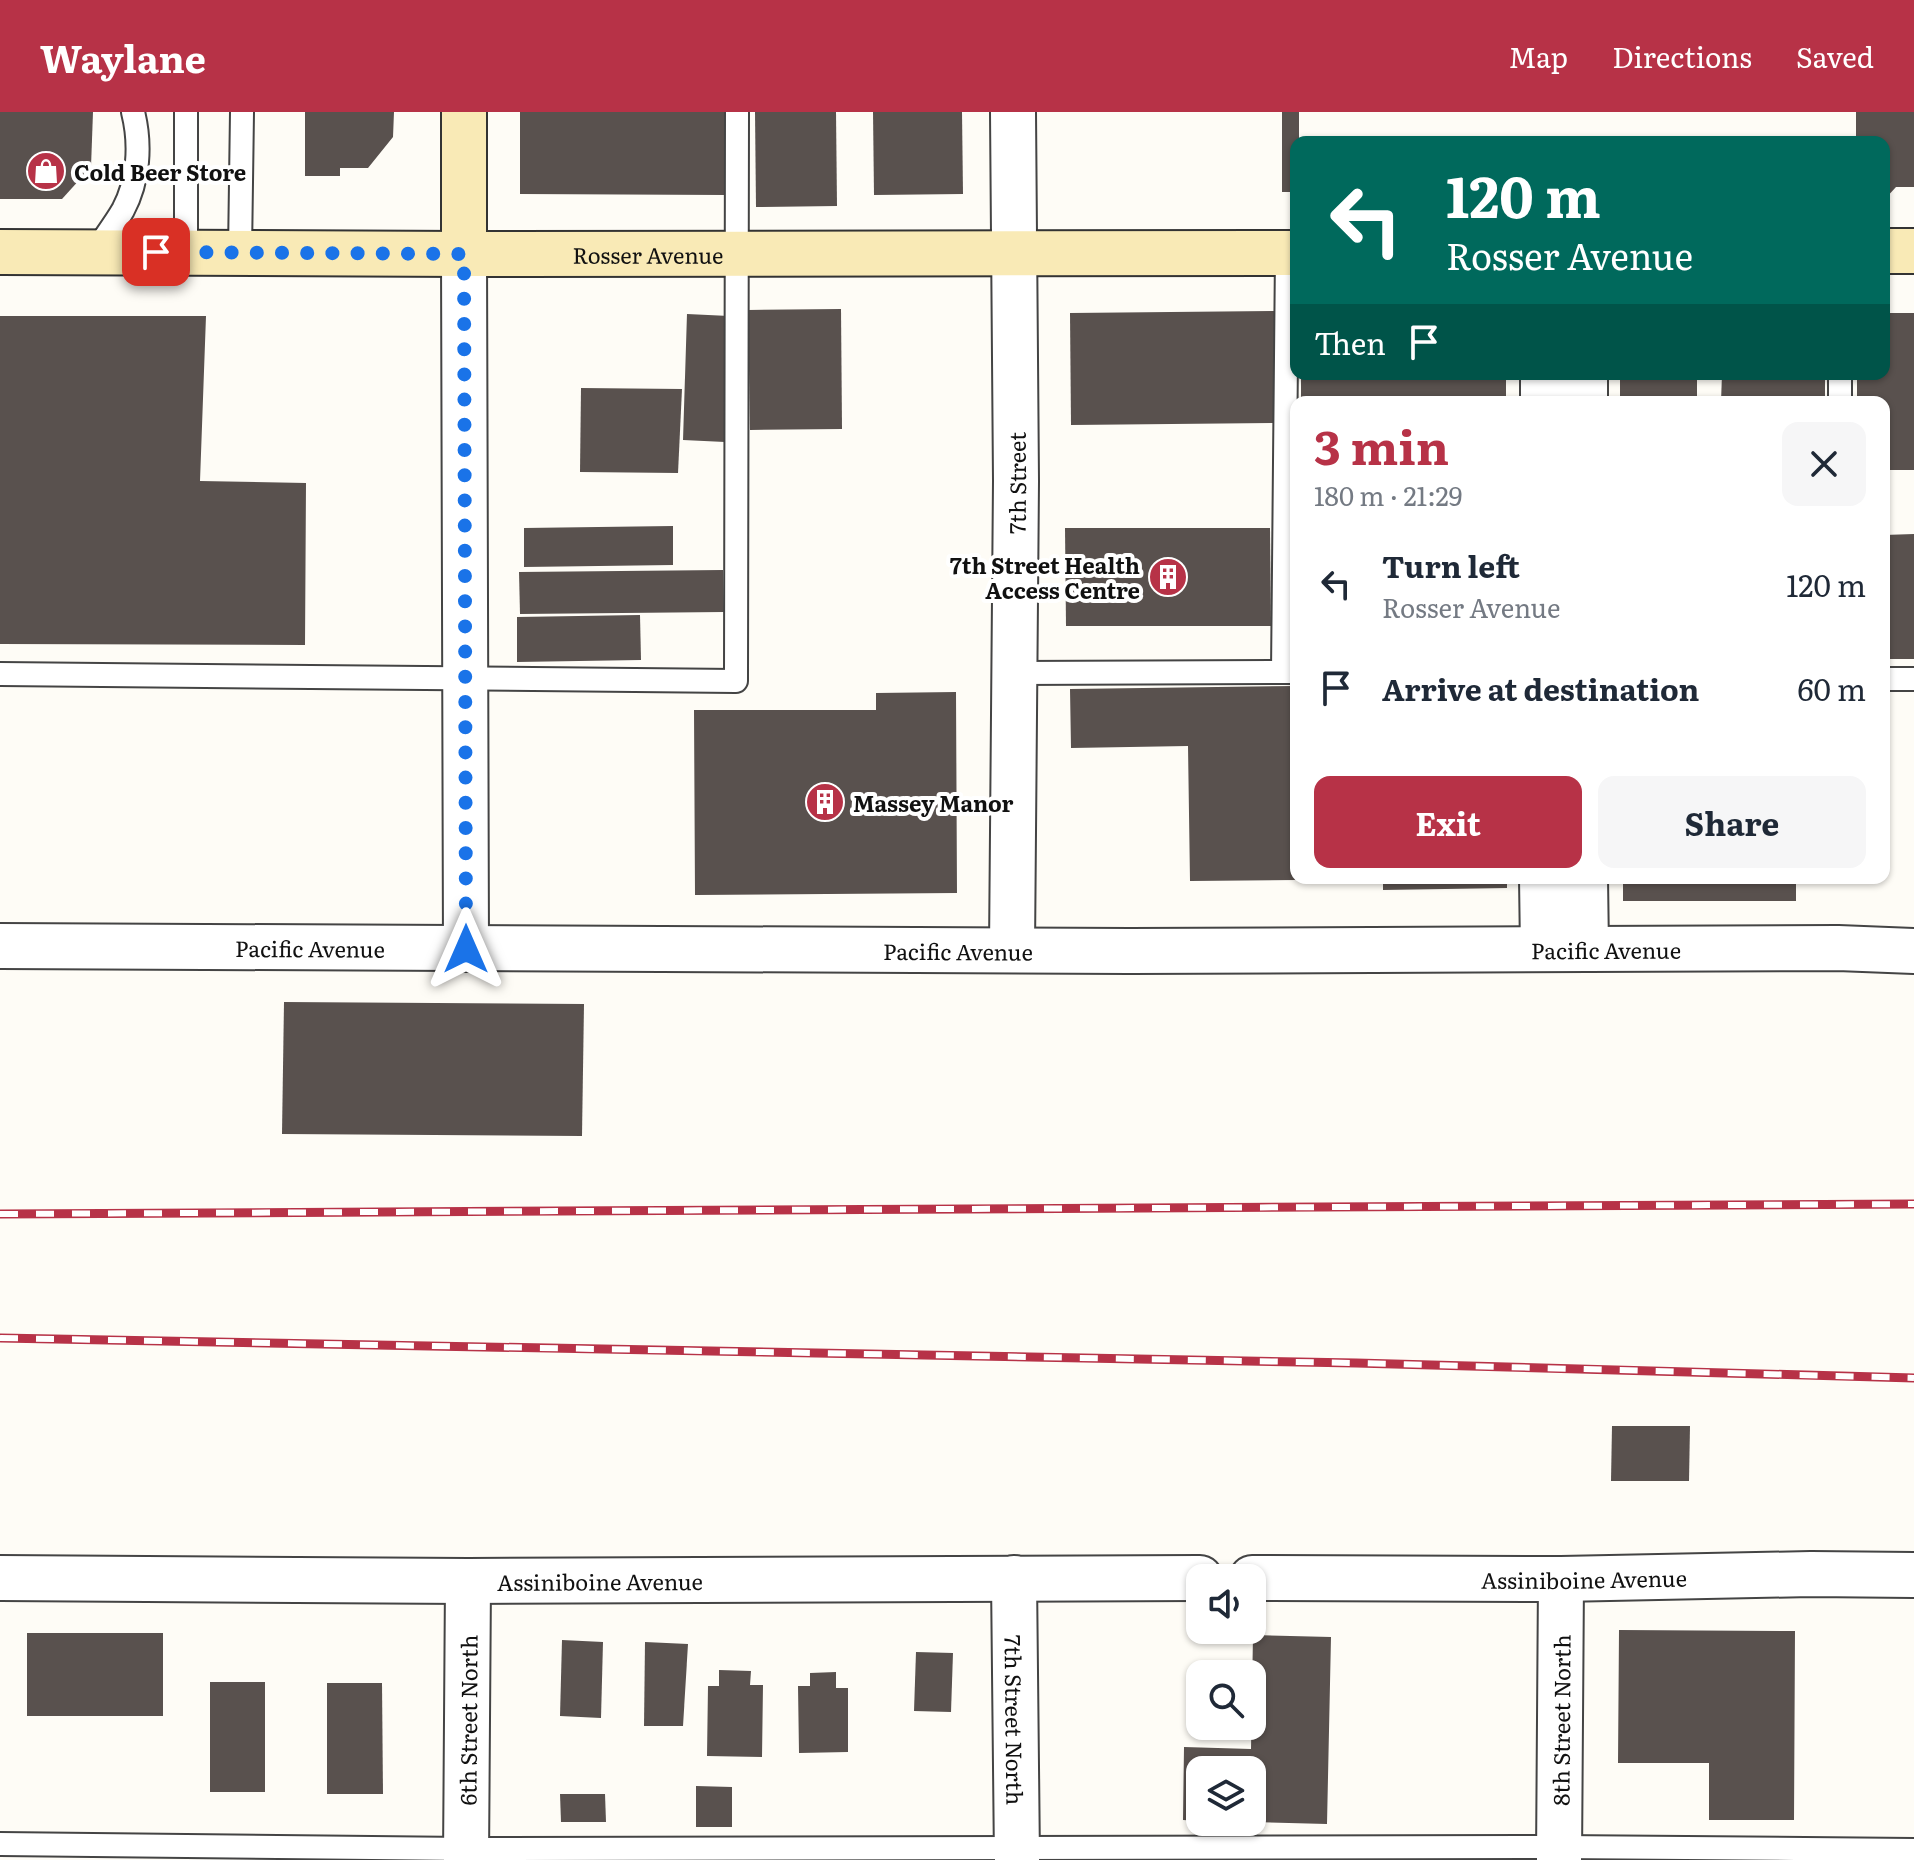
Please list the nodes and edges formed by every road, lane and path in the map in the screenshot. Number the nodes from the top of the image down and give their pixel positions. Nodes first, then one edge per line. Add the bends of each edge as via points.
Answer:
1 (133, 112) edge
2 (186, 112) edge
3 (242, 112) edge
4 (464, 112) edge
5 (737, 112) edge
6 (1013, 112) edge
7 (1890, 251) edge
8 (1914, 251) edge
9 (0, 252) edge
10 (95, 252) junction
11 (186, 252) junction
12 (240, 252) junction
13 (737, 253) junction
14 (1013, 253) junction
15 (1290, 253) edge
16 (464, 254) junction
17 (1290, 672) edge
18 (1014, 673) junction
19 (0, 674) edge
20 (466, 679) junction
21 (1890, 679) edge
22 (1914, 679) edge
23 (1544, 884) edge
24 (1583, 884) edge
25 (0, 946) edge
26 (466, 949) junction
27 (1012, 949) junction
28 (1564, 949) junction
29 (1914, 951) edge
30 (1914, 1575) edge
31 (0, 1578) edge
32 (1014, 1578) junction
33 (1186, 1578) edge
34 (1266, 1578) edge
35 (1561, 1579) junction
36 (468, 1581) junction
37 (0, 1844) edge
38 (1914, 1850) edge
39 (188, 1853) edge
40 (1559, 1853) edge
41 (466, 1854) edge
42 (739, 1854) edge
43 (1017, 1854) edge
44 (1287, 1854) edge
45 (1847, 1855) edge

1 - 10 lane via 134,178 124,208
2 - 11 lane
3 - 12 lane
4 - 16 street
5 - 13 lane
6 - 14 street, 7th Street
7 - 8 street
9 - 10 street, Rosser Avenue
10 - 11 street, Rosser Avenue
11 - 12 street, Rosser Avenue
12 - 16 street, Rosser Avenue
13 - 14 street, Rosser Avenue
13 - 16 street, Rosser Avenue
13 - 20 lane via 736,681
14 - 15 street, Rosser Avenue
14 - 18 street, 7th Street
16 - 20 street
17 - 18 lane
18 - 27 street, 7th Street
19 - 20 lane
20 - 26 street
21 - 22 lane
23 - 28 street
24 - 28 street
25 - 26 street, Pacific Avenue
26 - 27 street, Pacific Avenue
27 - 28 street, Pacific Avenue
28 - 29 street, Pacific Avenue
30 - 35 street, Assiniboine Avenue
31 - 36 street, Assiniboine Avenue
32 - 33 street, Assiniboine Avenue
32 - 36 street, Assiniboine Avenue
32 - 43 street, 7th Street North
34 - 35 street, Assiniboine Avenue
35 - 40 street, 8th Street North
36 - 41 street, 6th Street North
37 - 39 lane
38 - 45 lane
39 - 41 lane
40 - 44 lane
40 - 45 lane
41 - 42 lane
42 - 43 lane
43 - 44 lane

